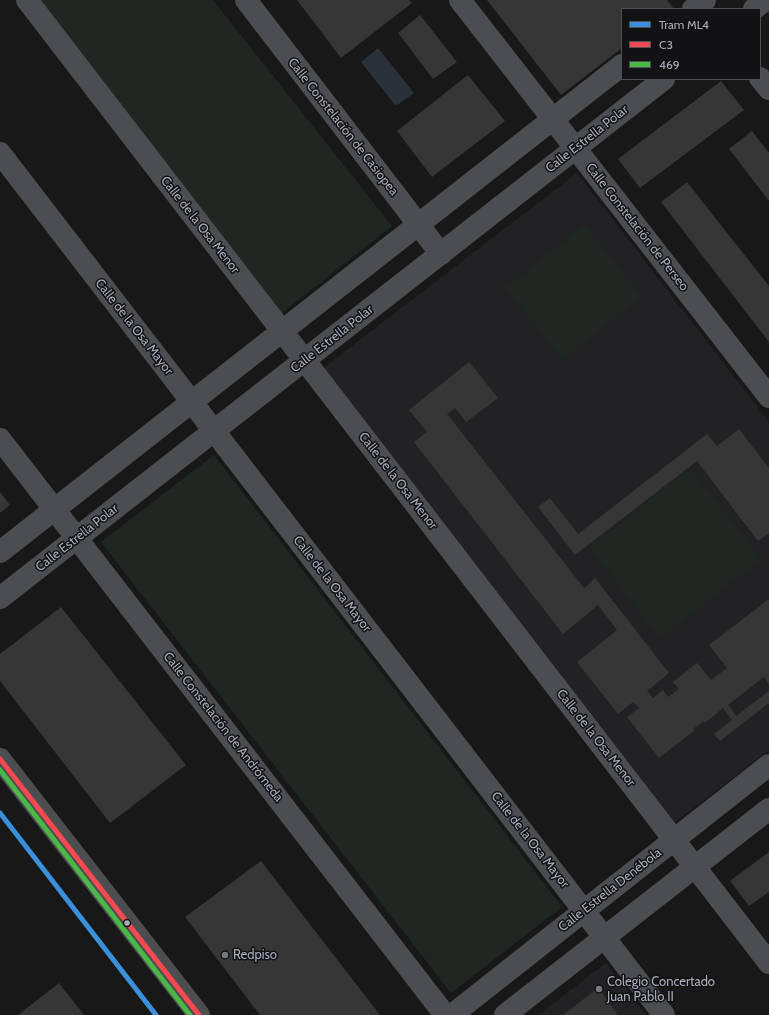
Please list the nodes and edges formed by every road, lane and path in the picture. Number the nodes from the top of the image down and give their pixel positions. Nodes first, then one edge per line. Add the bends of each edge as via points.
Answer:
1 (27, 0) edge
2 (246, 0) edge
3 (460, 0) edge
4 (765, 0) edge
5 (755, 8) edge
6 (621, 66) edge
7 (761, 79) edge
8 (663, 80) edge
9 (769, 89) edge
10 (553, 119) junction
11 (575, 149) junction
12 (0, 153) edge
13 (418, 224) junction
14 (441, 254) junction
15 (282, 331) junction
16 (304, 360) junction
17 (769, 396) edge
18 (192, 402) junction
19 (214, 431) junction
20 (0, 439) edge
21 (55, 509) junction
22 (77, 538) junction
23 (0, 552) edge
24 (0, 598) edge
25 (0, 759) edge
26 (769, 765) edge
27 (769, 809) edge
28 (674, 839) junction
29 (695, 867) junction
30 (584, 911) junction
31 (604, 938) junction
32 (769, 963) edge
33 (199, 1015) edge
34 (445, 1015) edge
35 (452, 1015) edge
36 (506, 1015) edge
37 (664, 1015) edge

1 - 15 street, Calle de la Osa Menor
2 - 13 street, Calle Constelación de Casiopea
3 - 10 street, Calle Constelación de Perseo
4 - 5 street
6 - 10 street
7 - 9 street
8 - 11 street, Calle Estrella Polar
10 - 11 street, Calle Constelación de Perseo
10 - 13 street
11 - 14 street, Calle Estrella Polar
11 - 17 street, Calle Constelación de Perseo
12 - 18 street, Calle de la Osa Mayor
13 - 14 street, Calle Constelación de Casiopea
13 - 15 street
14 - 16 street, Calle Estrella Polar
15 - 16 street, Calle de la Osa Menor
15 - 18 street
16 - 19 street, Calle Estrella Polar
16 - 28 street, Calle de la Osa Menor
18 - 19 street, Calle de la Osa Mayor
18 - 21 street
19 - 22 street, Calle Estrella Polar
19 - 30 street, Calle de la Osa Mayor
20 - 21 street, Calle Constelación de Andrómeda
21 - 22 street, Calle Constelación de Andrómeda
21 - 23 street
22 - 24 street, Calle Estrella Polar
22 - 34 street, Calle Constelación de Andrómeda
25 - 33 street
26 - 28 street, Calle Estrella Denébola
27 - 29 street
28 - 29 street, Calle de la Osa Menor
28 - 30 street, Calle Estrella Denébola
29 - 31 street
29 - 32 street, Calle de la Osa Menor
30 - 31 street, Calle de la Osa Mayor
30 - 35 street, Calle Estrella Denébola
31 - 36 street
31 - 37 street, Calle de la Osa Mayor

